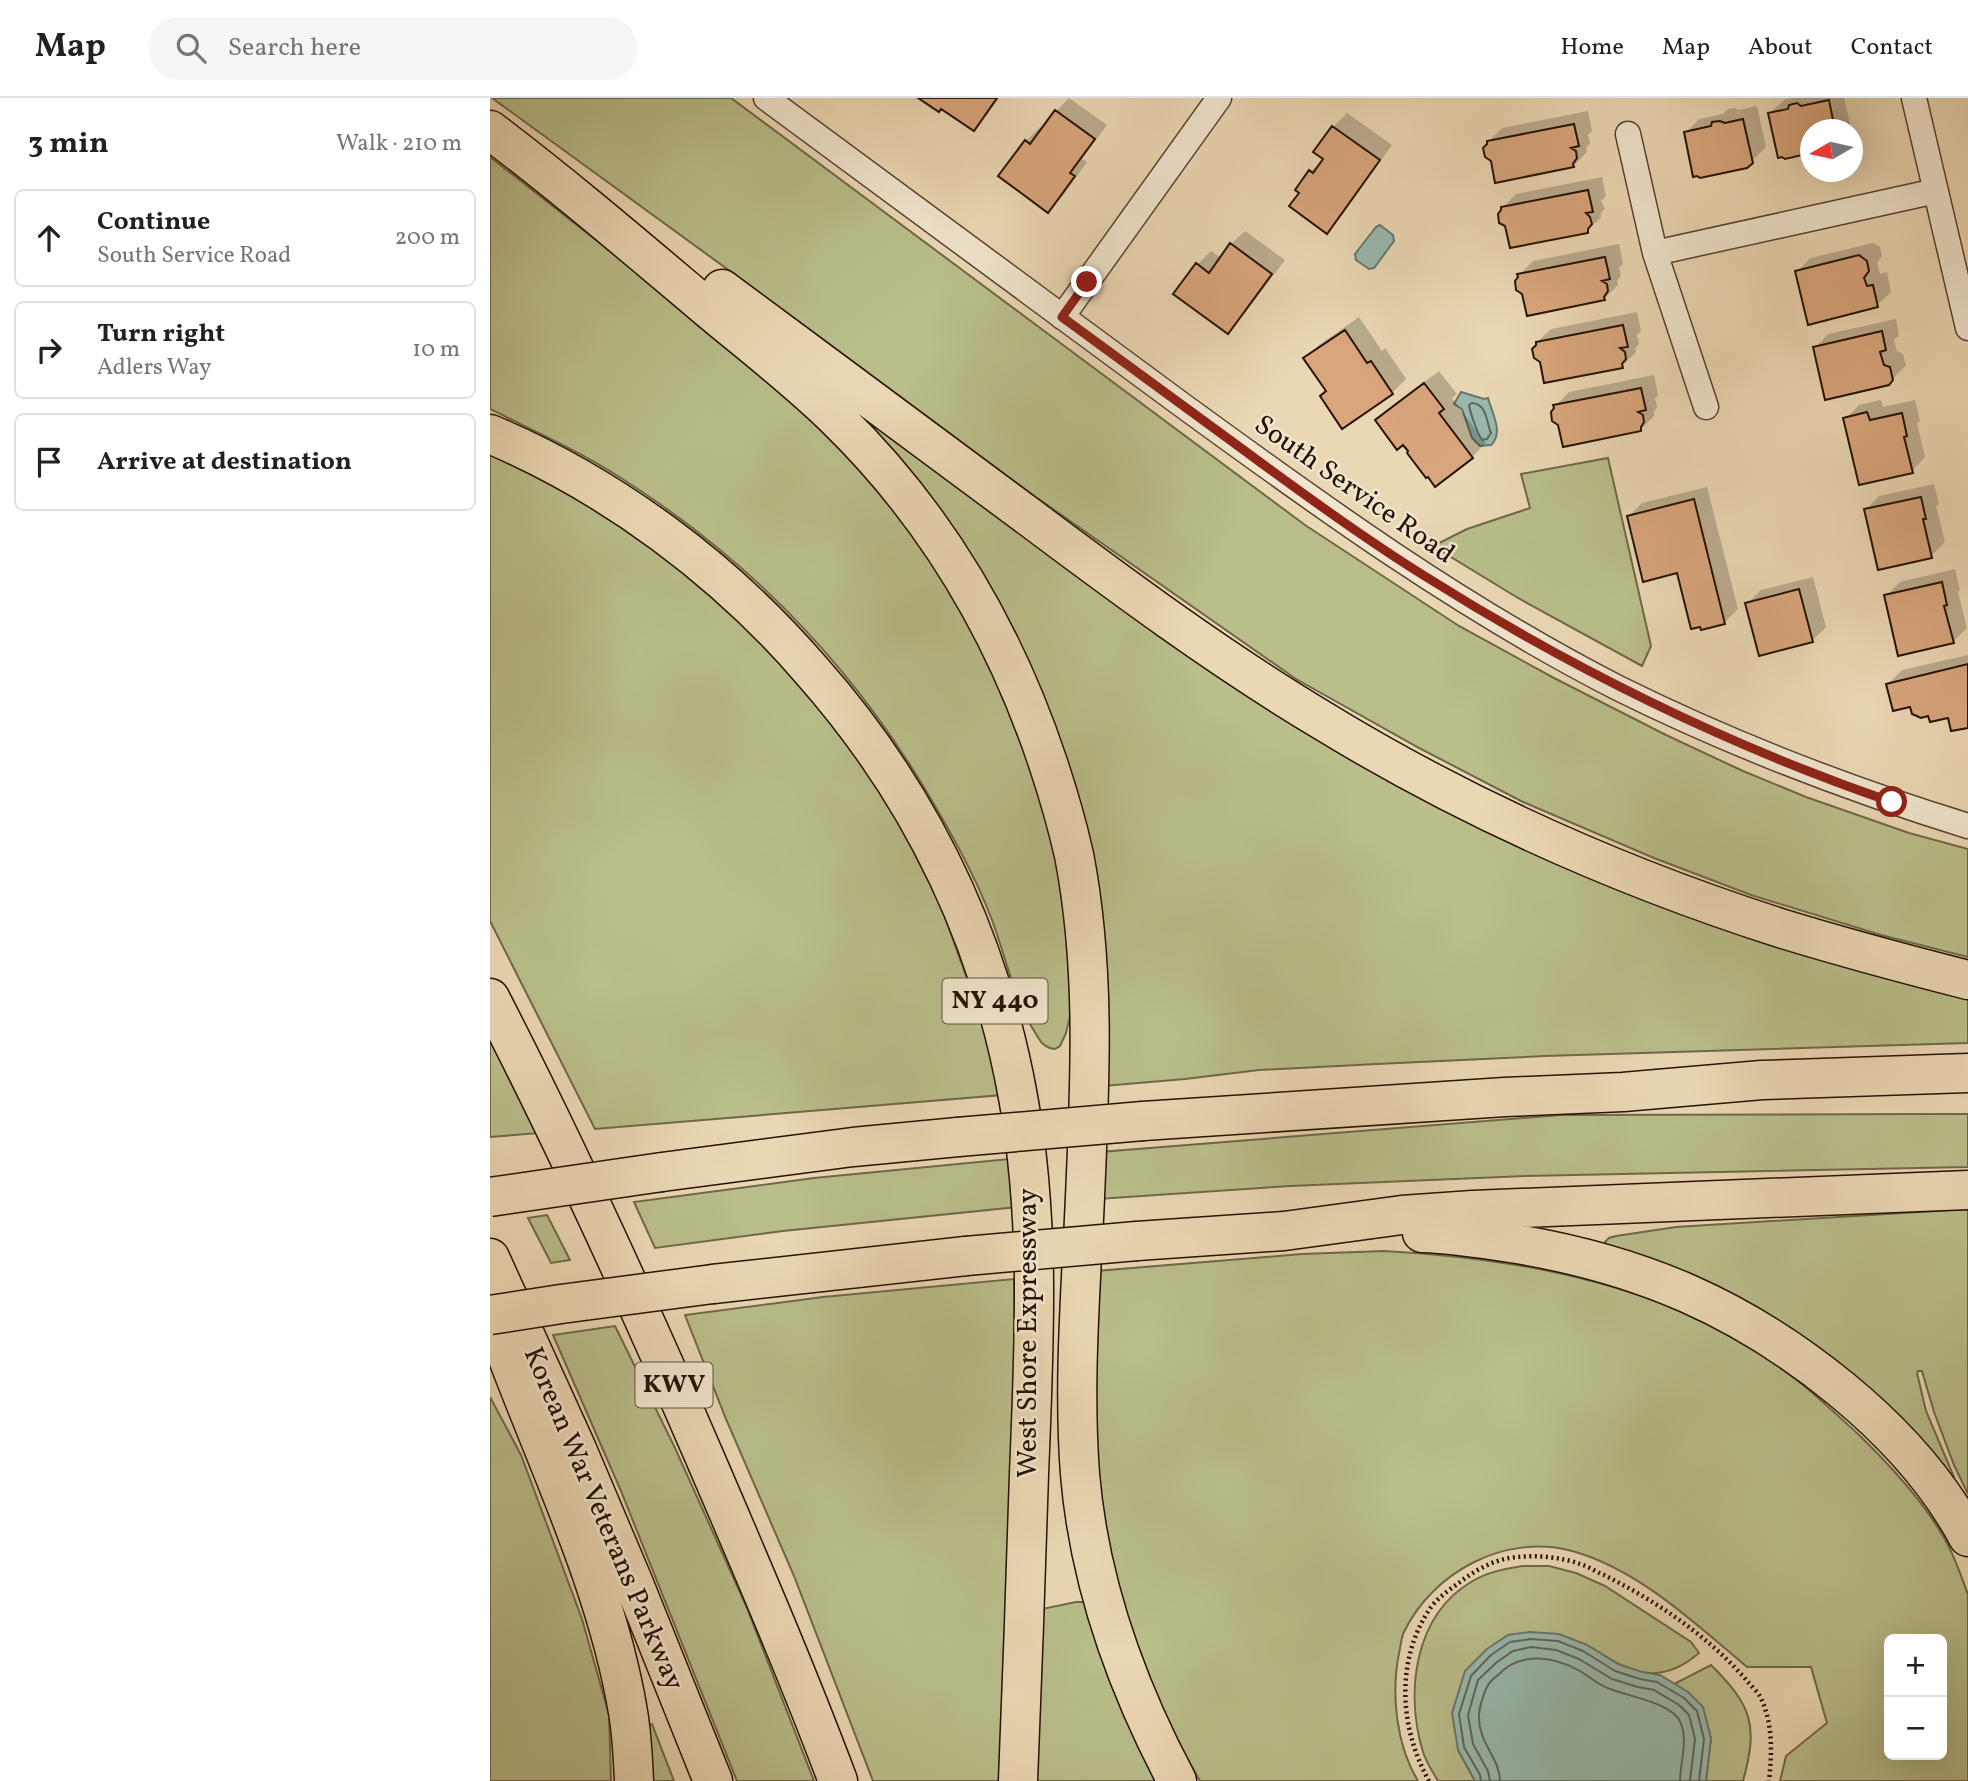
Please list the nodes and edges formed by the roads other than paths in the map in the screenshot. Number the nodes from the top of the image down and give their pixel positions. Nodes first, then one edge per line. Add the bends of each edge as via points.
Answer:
1 (766, 98) edge
2 (1219, 98) edge
3 (1914, 98) edge
4 (490, 130) edge
5 (1628, 134) dead end
6 (562, 185) junction
7 (1936, 191) junction
8 (1655, 253) junction
9 (1062, 317) junction
10 (1968, 328) edge
11 (1706, 407) dead end
12 (490, 434) edge
13 (1968, 826) edge
14 (1968, 980) edge
15 (490, 998) edge
16 (1968, 1073) edge
17 (1623, 1093) junction
18 (1968, 1100) edge
19 (1968, 1190) edge
20 (490, 1197) edge
21 (1284, 1231) junction
22 (490, 1258) edge
23 (490, 1313) edge
24 (1968, 1537) edge
25 (634, 1781) edge
26 (713, 1781) edge
27 (838, 1781) edge
28 (1018, 1781) edge
29 (1177, 1781) edge

1 - 9 street, South Service Road
2 - 9 street
3 - 7 street
4 - 6 highway
5 - 8 street
6 - 14 highway via 669,250 1149,606 1323,721 1444,788 1581,853 1777,926
6 - 29 highway via 797,382 863,446 912,504 962,575 1029,708 1073,851 1088,965 1090,1070 1077,1399 1085,1518 1115,1642
7 - 8 street
7 - 10 street
8 - 11 street
9 - 13 street, South Service Road via 1358,532 1548,650 1616,687 1773,758
12 - 28 highway, West Shore Expressway / NY 440 via 543,459 638,515 768,622 836,698 892,776 942,862 967,920 1008,1049 1031,1203 1033,1373
15 - 27 highway, KWV via 652,1336
16 - 17 highway via 1762,1080
17 - 18 highway
17 - 20 highway, bridge via 1452,1100 958,1137
19 - 21 highway via 1402,1214
21 - 23 highway, bridge via 966,1256
21 - 24 highway via 1482,1238 1594,1260 1677,1287 1775,1339 1862,1406 1915,1462
22 - 26 highway, Korean War Veterans Parkway via 587,1472
23 - 25 highway via 589,1570 615,1652 628,1714

